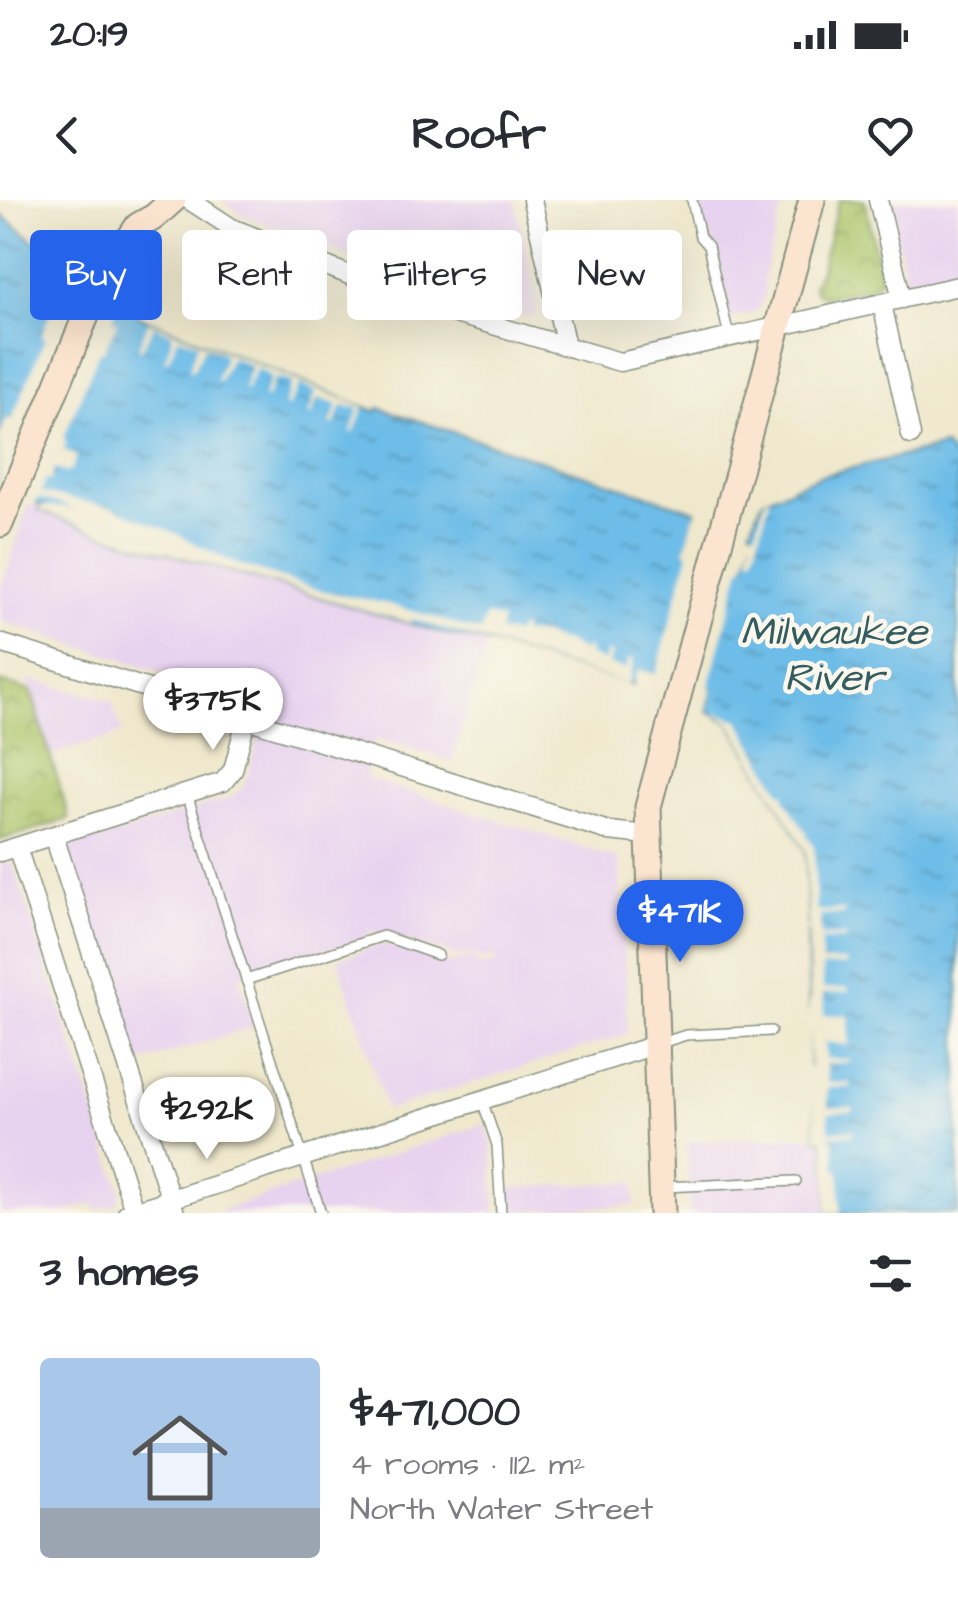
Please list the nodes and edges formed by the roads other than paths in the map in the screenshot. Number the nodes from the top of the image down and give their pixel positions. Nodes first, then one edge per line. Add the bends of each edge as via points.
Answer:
1 (142, 200) edge
2 (173, 200) edge
3 (189, 200) edge
4 (532, 200) edge
5 (692, 200) edge
6 (812, 200) edge
7 (878, 200) edge
8 (138, 226) junction
9 (958, 286) edge
10 (902, 299) junction
11 (882, 304) junction
12 (780, 326) junction
13 (729, 336) junction
14 (566, 346) junction
15 (912, 435) dead end
16 (0, 524) edge
17 (0, 643) edge
18 (246, 720) junction
19 (187, 794) junction
20 (648, 835) junction
21 (54, 836) junction
22 (8, 850) edge
23 (438, 954) dead end
24 (246, 980) junction
25 (771, 1030) dead end
26 (655, 1045) junction
27 (482, 1100) junction
28 (302, 1156) junction
29 (796, 1181) dead end
30 (661, 1187) junction
31 (172, 1206) edge
32 (132, 1212) edge
33 (321, 1213) edge
34 (500, 1213) edge
35 (662, 1213) edge

1 - 8 main road
2 - 8 main road
3 - 14 street via 232,228 310,262 421,304
4 - 14 street
5 - 13 lane
6 - 12 main road
7 - 10 street
8 - 16 main road via 100,282
9 - 10 street
10 - 11 street
11 - 12 street
11 - 15 street
12 - 13 street
12 - 20 main road via 648,807
13 - 14 street via 620,362
17 - 18 street
18 - 19 street via 228,778
18 - 20 street via 609,831
19 - 21 street
19 - 24 lane
20 - 26 main road
21 - 22 street
21 - 31 street
22 - 32 street
23 - 24 lane via 383,936
24 - 28 lane
25 - 26 lane via 686,1035
26 - 27 street
26 - 30 main road
27 - 28 street
27 - 34 lane via 497,1145
28 - 31 street
28 - 33 lane
29 - 30 lane
30 - 35 main road
31 - 32 street

